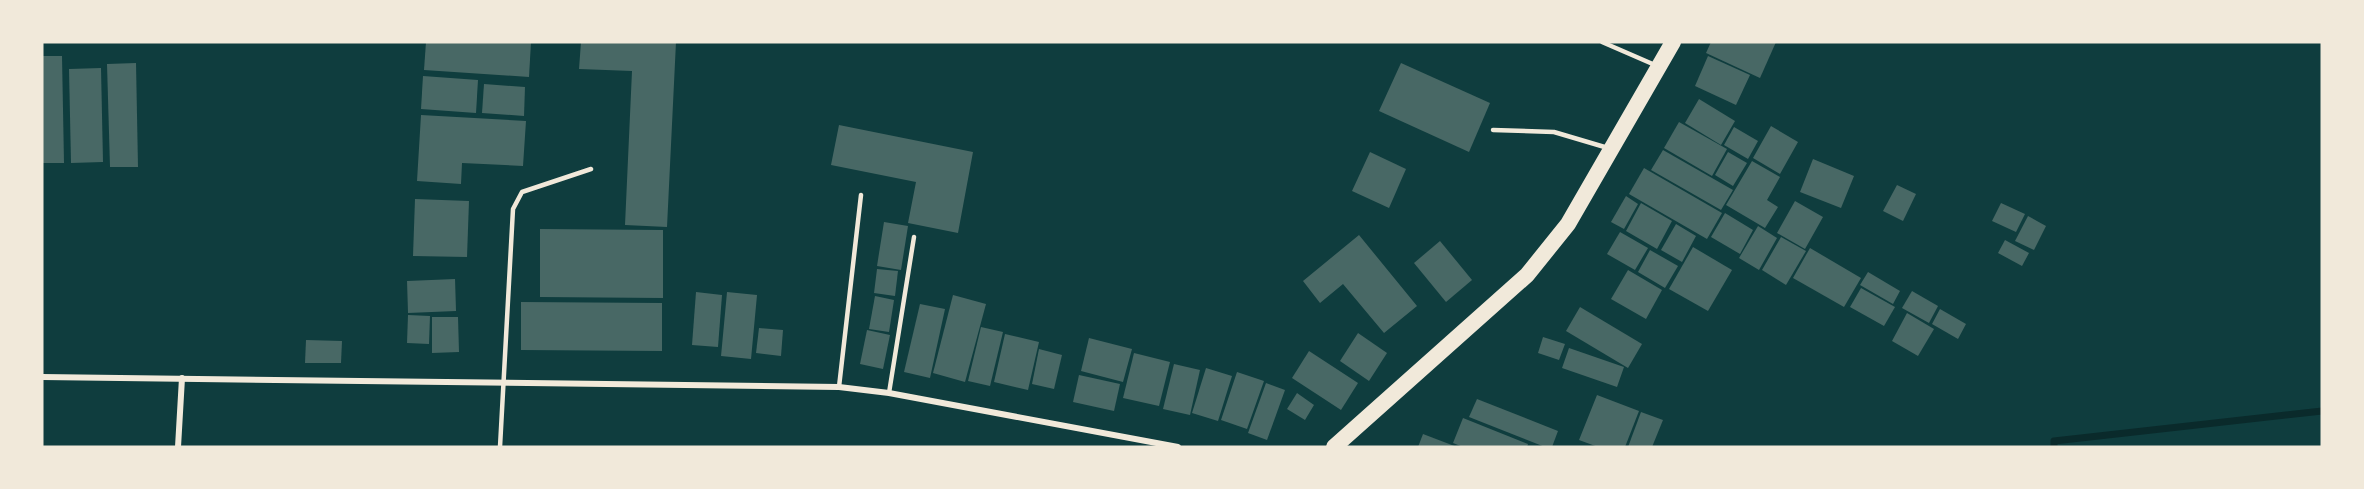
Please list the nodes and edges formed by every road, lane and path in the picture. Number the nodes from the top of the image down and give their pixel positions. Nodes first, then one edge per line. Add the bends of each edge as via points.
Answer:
1 (1602, 42) edge
2 (1673, 42) edge
3 (1660, 68) junction
4 (1493, 130) dead end
5 (1610, 149) junction
6 (591, 169) dead end
7 (861, 195) dead end
8 (914, 237) dead end
9 (42, 377) edge
10 (182, 378) junction
11 (503, 382) junction
12 (839, 387) junction
13 (889, 393) junction
14 (178, 447) edge
15 (500, 447) edge
16 (1178, 447) edge
17 (1334, 447) edge

1 - 3 lane
2 - 3 highway
3 - 5 highway
4 - 5 lane via 1554,132
5 - 17 highway via 1568,224 1527,274
6 - 11 lane via 522,192 516,199
7 - 12 lane
8 - 13 lane
9 - 10 street
10 - 11 street
10 - 14 street
11 - 12 street
11 - 15 lane
12 - 13 street
13 - 16 street

